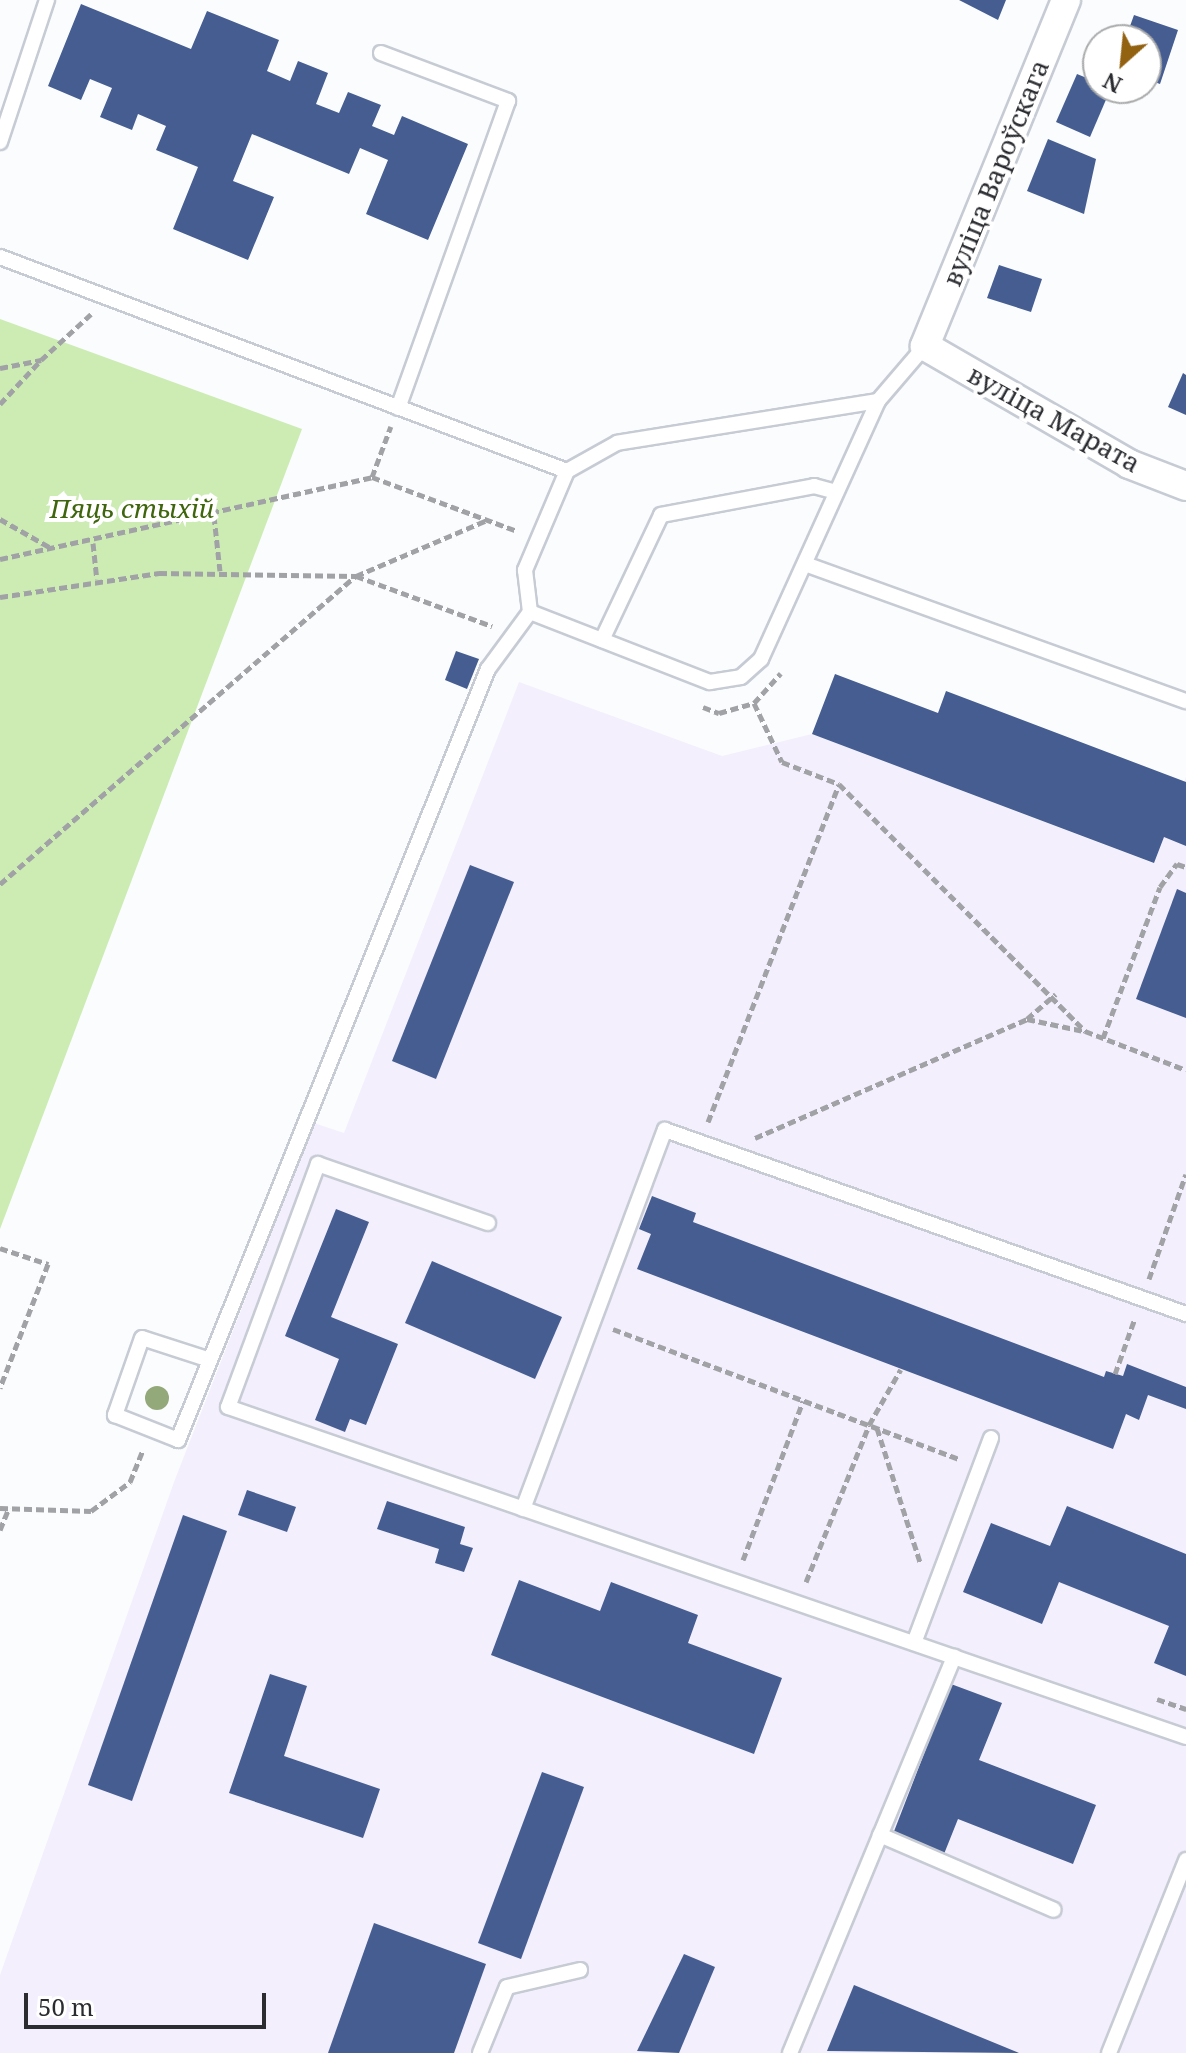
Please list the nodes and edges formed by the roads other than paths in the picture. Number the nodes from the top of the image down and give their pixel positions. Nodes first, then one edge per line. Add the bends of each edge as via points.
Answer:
1 (47, 0) edge
2 (1066, 0) edge
3 (381, 53) dead end
4 (0, 142) edge
5 (0, 257) edge
6 (925, 346) junction
7 (878, 401) junction
8 (398, 408) junction
9 (567, 471) junction
10 (1186, 486) edge
11 (836, 492) junction
12 (805, 564) junction
13 (530, 612) junction
14 (602, 640) junction
15 (1186, 701) edge
16 (488, 1223) dead end
17 (1186, 1314) edge
18 (210, 1360) junction
19 (991, 1438) dead end
20 (523, 1509) junction
21 (914, 1643) junction
22 (954, 1657) junction
23 (1186, 1737) edge
24 (880, 1835) junction
25 (1186, 1860) edge
26 (1054, 1910) dead end
27 (580, 1970) dead end
28 (480, 2053) edge
29 (790, 2053) edge
30 (1109, 2053) edge

1 - 4 lane
2 - 6 street, вуліца Вароўскага
3 - 8 lane via 508,101
5 - 8 lane
6 - 7 lane
6 - 10 street, вуліца Марата via 1129,464
7 - 9 lane via 617,443
7 - 11 lane
8 - 9 lane
9 - 13 lane via 536,538 522,593
11 - 12 lane
11 - 14 lane via 814,486 661,515
12 - 14 lane via 761,659 741,677 710,682
12 - 15 lane
13 - 14 lane
13 - 18 lane via 488,669
16 - 20 lane via 318,1164 228,1407
17 - 20 lane via 665,1130
18 - 18 lane via 142,1338 115,1415 178,1440
19 - 21 lane
20 - 21 lane
21 - 22 lane
22 - 23 lane
22 - 24 lane
24 - 26 lane
24 - 29 lane
25 - 30 lane
27 - 28 lane via 507,1987

